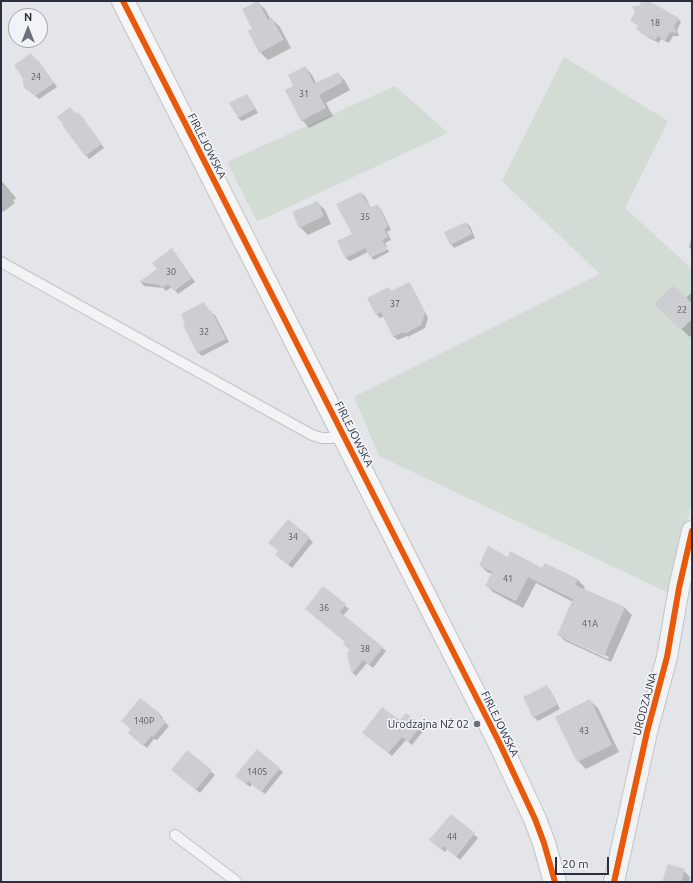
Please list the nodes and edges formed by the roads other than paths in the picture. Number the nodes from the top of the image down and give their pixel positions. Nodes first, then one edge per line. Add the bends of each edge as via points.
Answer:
1 (123, 1) edge
2 (1, 262) edge
3 (343, 435) junction
4 (692, 531) edge
5 (175, 835) dead end
6 (237, 882) edge
7 (555, 882) edge
8 (614, 882) edge

1 - 3 street, FIRLEJOWSKA
2 - 3 lane via 312,435 322,438
3 - 7 street, FIRLEJOWSKA via 499,742 537,825
4 - 8 street, URODZAJNA via 667,657 647,732
5 - 6 lane

